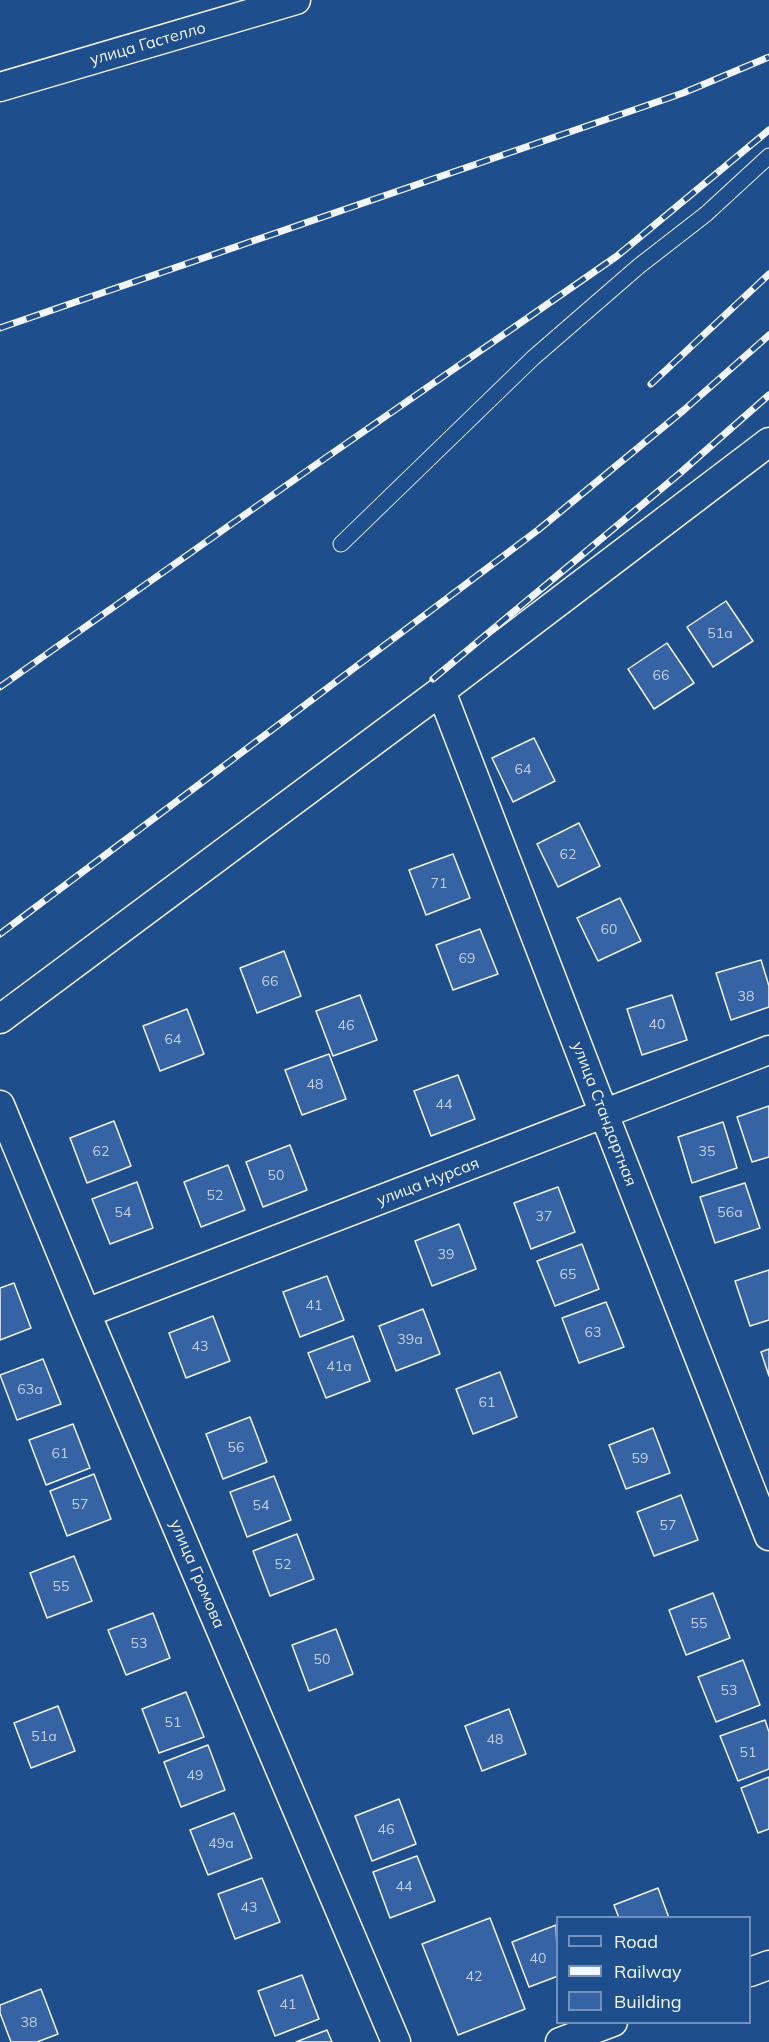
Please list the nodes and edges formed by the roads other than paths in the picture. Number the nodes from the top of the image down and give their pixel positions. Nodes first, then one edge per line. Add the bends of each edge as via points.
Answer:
1 (296, 0) edge
2 (0, 87) edge
3 (769, 156) edge
4 (769, 442) edge
5 (342, 544) dead end
6 (441, 691) junction
7 (0, 1019) edge
8 (769, 1050) edge
9 (0, 1105) edge
10 (603, 1114) junction
11 (86, 1313) junction
12 (769, 1536) edge
13 (769, 1965) edge
14 (751, 1972) edge
15 (608, 2024) edge
16 (396, 2042) edge
17 (560, 2042) edge

1 - 2 street, улица Гастелло
3 - 5 lane via 706,214 533,358
4 - 6 street
6 - 7 street
6 - 10 street, улица Стандартная
8 - 10 street, улица Нурсая
9 - 11 street, улица Громова
10 - 11 street, улица Нурсая
10 - 12 street, улица Стандартная
11 - 16 street, улица Громова
13 - 14 street
15 - 17 street

